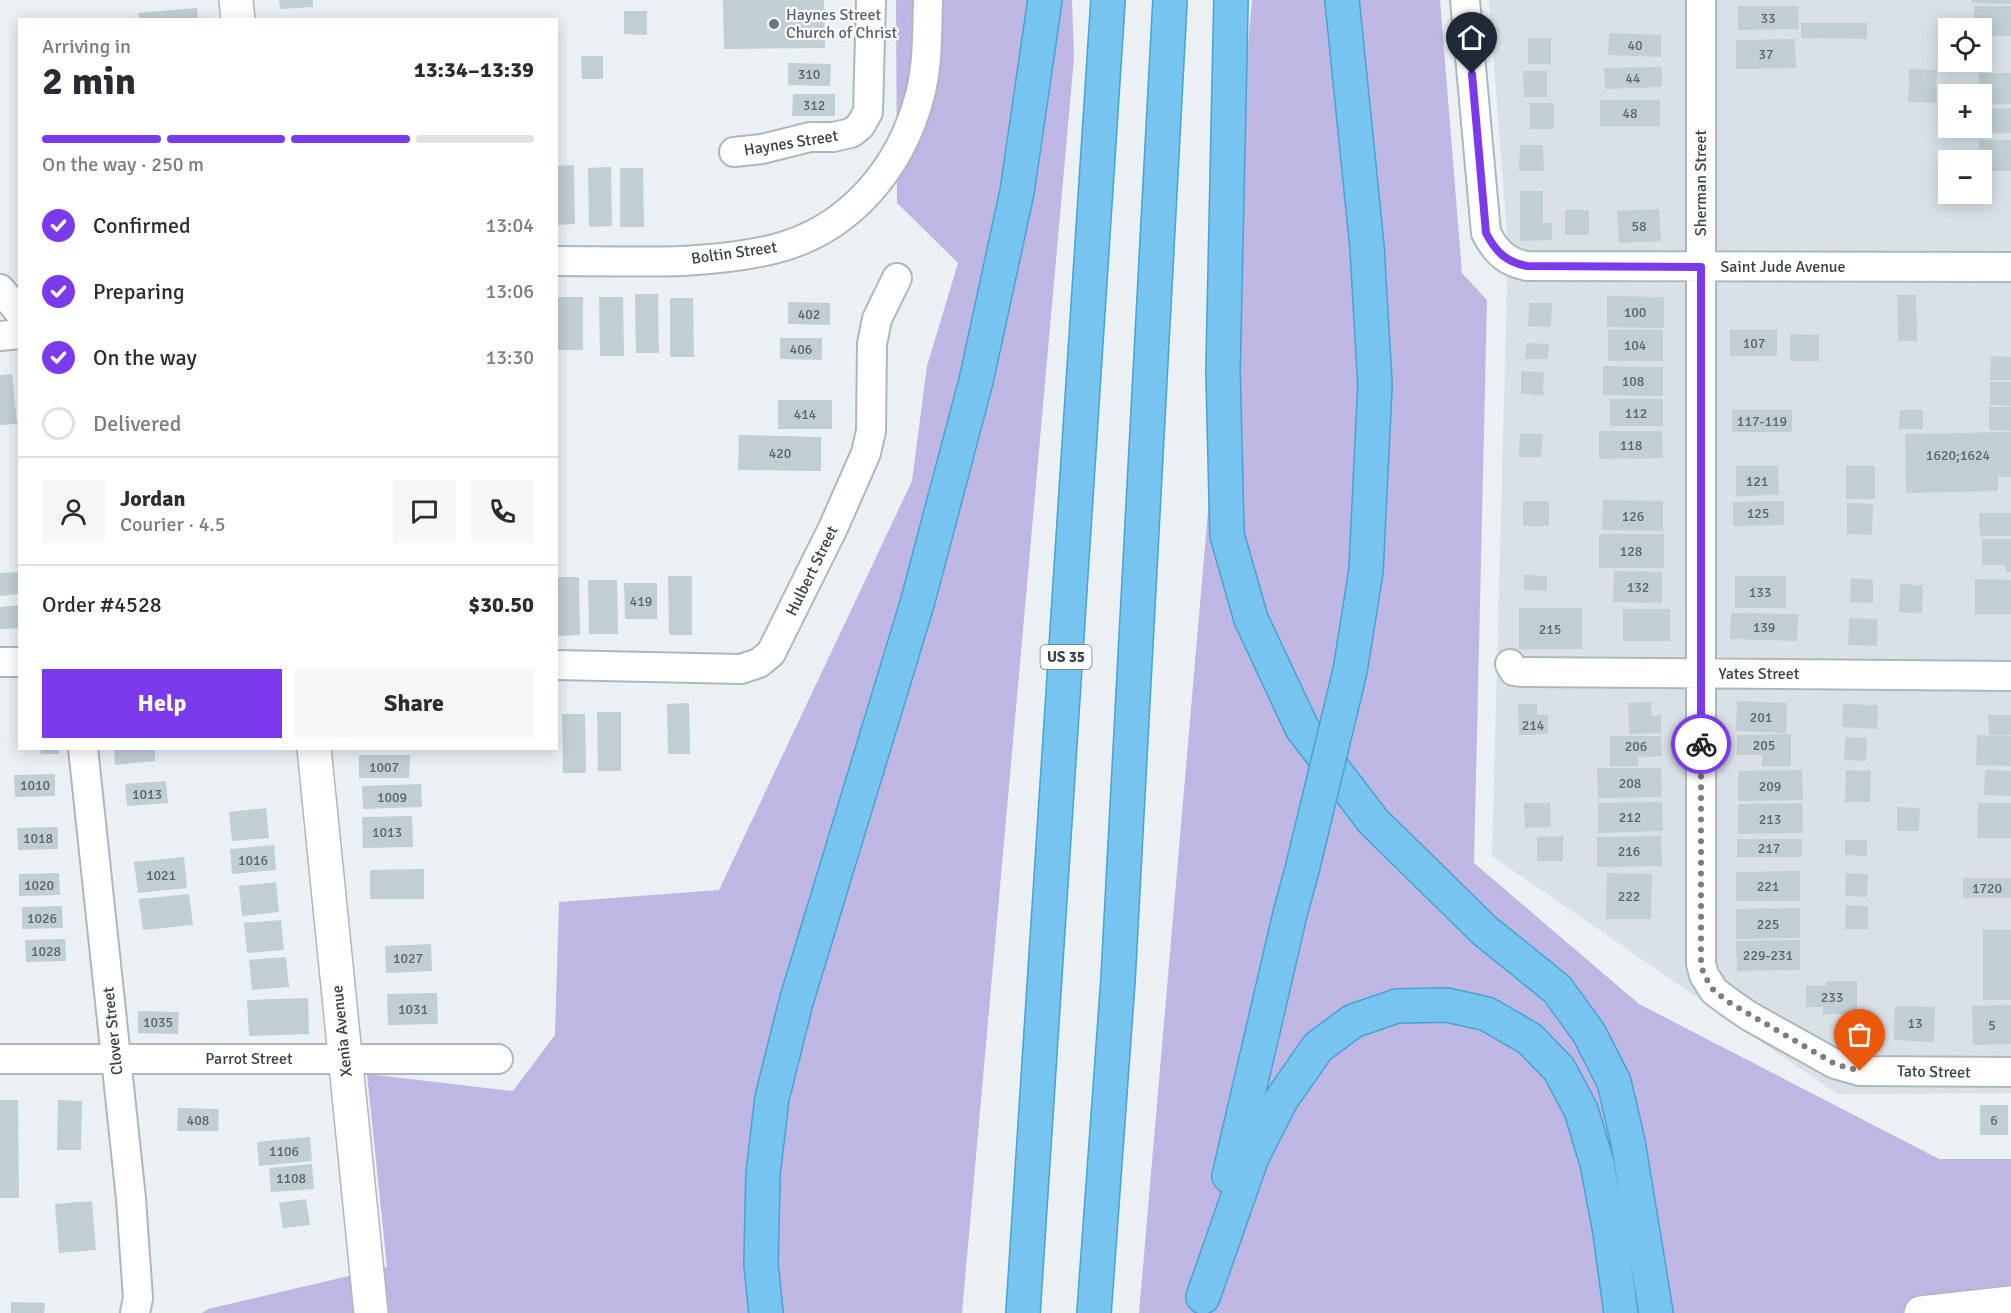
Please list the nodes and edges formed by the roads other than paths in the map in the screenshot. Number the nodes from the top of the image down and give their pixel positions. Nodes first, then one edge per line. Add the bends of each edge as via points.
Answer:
1 (236, 0) edge
2 (871, 0) edge
3 (928, 0) edge
4 (1045, 0) edge
5 (1108, 0) edge
6 (1170, 0) edge
7 (1231, 0) edge
8 (1341, 0) edge
9 (1466, 0) edge
10 (1701, 0) edge
11 (238, 18) edge
12 (734, 152) dead end
13 (558, 261) edge
14 (1701, 267) junction
15 (2011, 267) edge
16 (897, 278) dead end
17 (0, 289) edge
18 (18, 311) edge
19 (18, 334) edge
20 (0, 336) edge
21 (0, 662) edge
22 (18, 662) edge
23 (1510, 664) dead end
24 (558, 666) edge
25 (1701, 674) junction
26 (2011, 676) edge
27 (83, 750) edge
28 (314, 750) edge
29 (1730, 1003) joint
30 (345, 1058) junction
31 (0, 1059) edge
32 (116, 1059) junction
33 (498, 1059) dead end
34 (2011, 1072) edge
35 (2011, 1303) edge
36 (1201, 1305) edge
37 (135, 1313) edge
38 (371, 1313) edge
39 (766, 1313) edge
40 (1023, 1313) edge
41 (1094, 1313) edge
42 (1621, 1313) edge
43 (1656, 1313) edge
44 (1921, 1313) edge

1 - 11 street
2 - 12 street, Haynes Street via 868,112 860,126 851,133 833,137 810,137
3 - 13 street, Boltin Street via 927,54 920,95 907,134 890,168 840,218 775,249 739,255 675,261
4 - 39 highway via 1017,192 976,381 917,604 796,1002 772,1098 763,1174 761,1264
5 - 40 highway, US 35
6 - 41 highway via 1118,980
7 - 43 highway via 1223,371 1227,536 1251,619 1302,728 1373,821 1484,930 1557,988 1589,1033 1614,1082 1628,1142
8 - 36 highway, bridge via 1367,247 1375,385 1366,571 1350,671
9 - 14 street, Saint Jude Avenue via 1486,233 1494,248 1518,264
10 - 14 street, Sherman Street
14 - 15 street, Saint Jude Avenue
14 - 25 street, Sherman Street
16 - 24 street, Hulbert Street via 877,319 872,344 871,431 866,453 771,653 759,663 741,669
17 - 18 street
19 - 20 street
21 - 22 street
23 - 25 street, Yates Street via 1514,671 1521,672
25 - 26 street, Yates Street
25 - 29 street, Sherman Street via 1701,964 1714,991
27 - 32 street, Clover Street
28 - 30 street, Xenia Avenue
29 - 34 street, Tato Street via 1835,1064 1860,1071
30 - 32 street, Parrot Street
30 - 33 street, Parrot Street
30 - 38 street, Xenia Avenue
31 - 32 street, Parrot Street
32 - 37 street, Clover Street via 131,1199 138,1298
35 - 44 street
36 - 42 highway via 1252,1157 1281,1100 1318,1047 1353,1021 1397,1006 1447,1005 1487,1014 1530,1039 1559,1069 1581,1110 1597,1162

